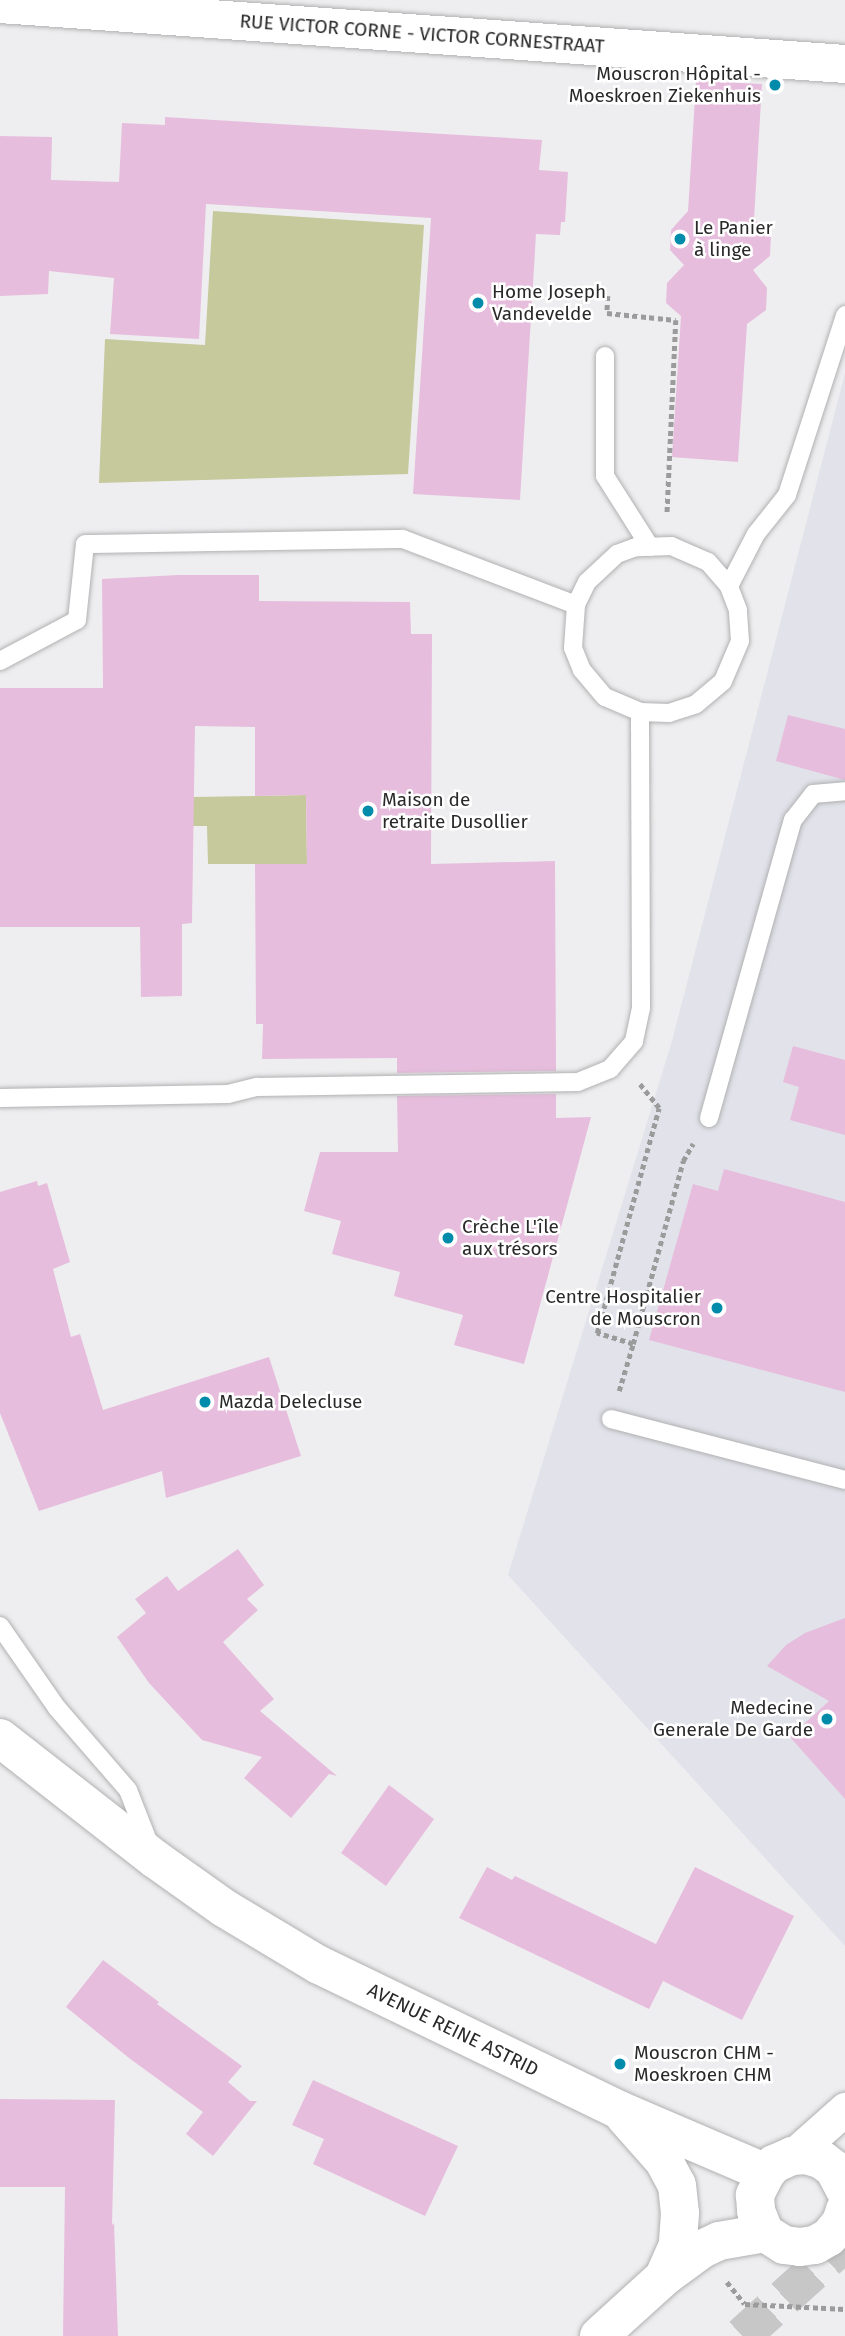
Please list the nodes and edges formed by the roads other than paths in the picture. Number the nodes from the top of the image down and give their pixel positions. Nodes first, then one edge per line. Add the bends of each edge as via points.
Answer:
1 (0, 4) edge
2 (845, 64) edge
3 (845, 315) edge
4 (605, 356) dead end
5 (657, 546) junction
6 (729, 586) junction
7 (576, 605) junction
8 (0, 661) edge
9 (640, 712) junction
10 (845, 791) edge
11 (0, 1098) edge
12 (709, 1118) road end
13 (611, 1419) road end
14 (845, 1480) edge
15 (0, 1626) edge
16 (0, 1738) edge
17 (155, 1859) junction
18 (845, 2109) edge
19 (619, 2110) junction
20 (779, 2165) junction
21 (844, 2196) edge
22 (765, 2232) junction
23 (664, 2277) junction
24 (599, 2336) edge

1 - 2 main road, RUE VICTOR CORNE - VICTOR CORNESTRAAT
3 - 6 lane via 787,495 756,534
4 - 5 lane via 605,475
5 - 6 lane via 708,562
5 - 7 lane via 617,554 587,582
6 - 9 lane via 738,610 740,641 723,681 696,704 669,713
7 - 8 lane via 404,540 85,544 76,620
7 - 9 lane via 573,648 582,670 605,697
9 - 11 lane via 642,1008 634,1041 610,1069 578,1082 257,1087 228,1094
10 - 12 lane via 813,794 793,820
13 - 14 lane
15 - 17 lane via 57,1708 128,1790
16 - 17 main road, AVENUE REINE ASTRID
17 - 19 main road, AVENUE REINE ASTRID via 224,1908 319,1965
18 - 20 street
19 - 20 main road, AVENUE REINE ASTRID
19 - 23 main road via 664,2161 677,2185 678,2245
20 - 21 main road via 807,2155 822,2160
20 - 22 main road via 755,2195
21 - 22 main road via 829,2237 814,2245 784,2245
22 - 23 main road via 710,2245
23 - 24 main road

